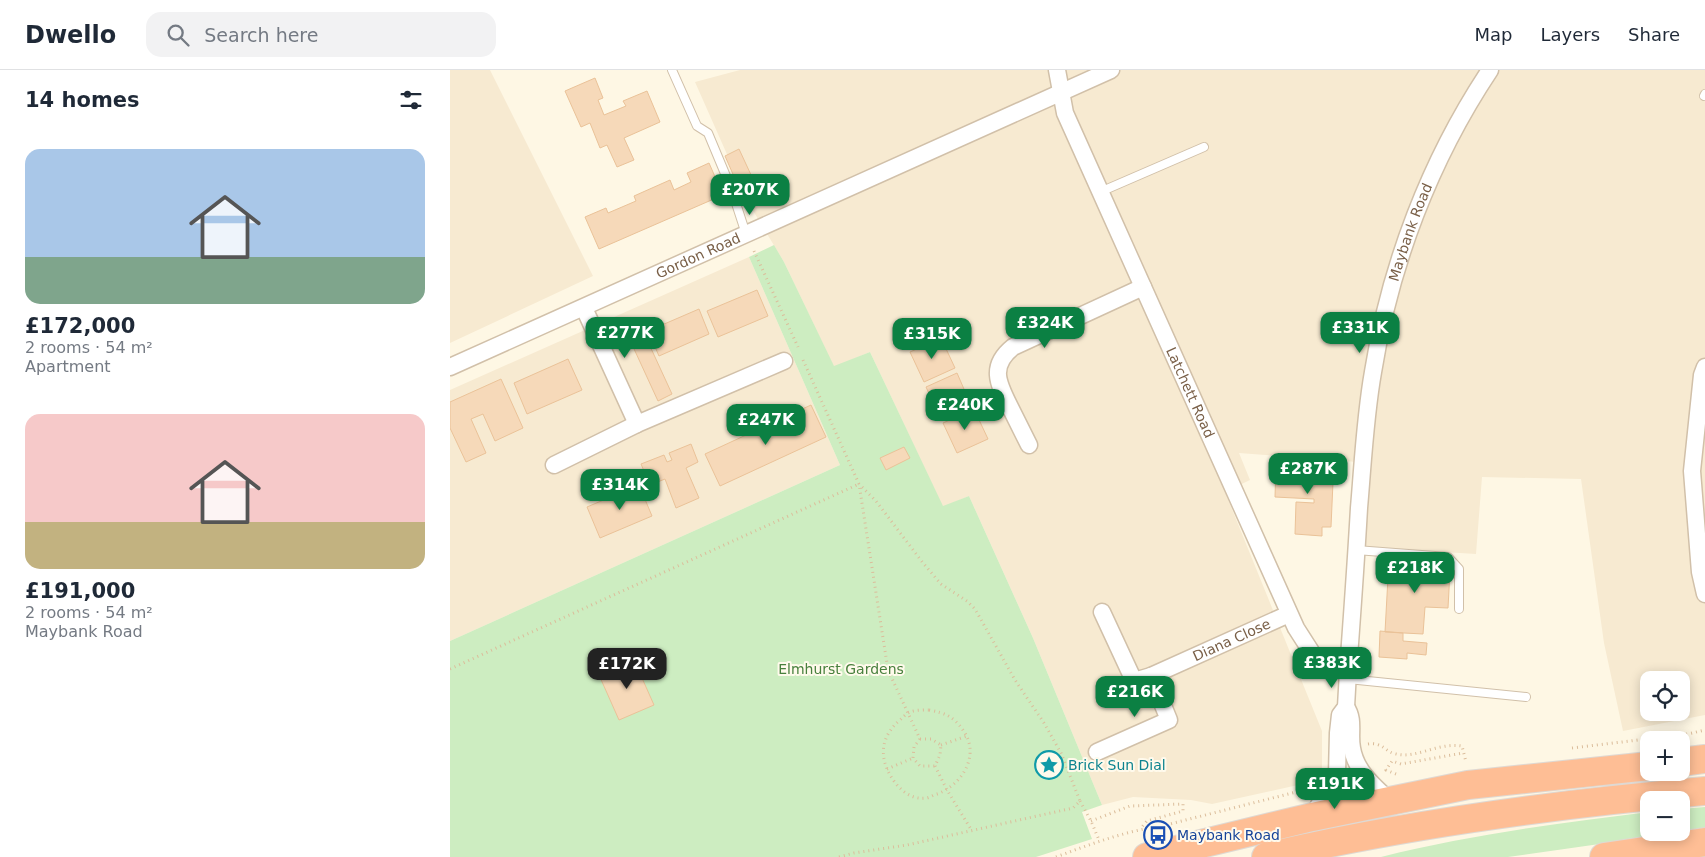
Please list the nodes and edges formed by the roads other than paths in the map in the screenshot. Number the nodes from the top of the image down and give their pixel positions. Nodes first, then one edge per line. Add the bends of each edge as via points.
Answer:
1 (672, 70) edge
2 (1057, 70) edge
3 (1111, 70) edge
4 (1490, 70) edge
5 (1061, 91) junction
6 (1204, 146) dead end
7 (1100, 192) junction
8 (746, 234) junction
9 (1143, 288) junction
10 (584, 308) junction
11 (784, 361) dead end
12 (450, 367) edge
13 (1705, 367) edge
14 (637, 424) junction
15 (1029, 445) dead end
16 (554, 465) dead end
17 (1356, 550) junction
18 (1705, 594) edge
19 (1459, 609) dead end
20 (1102, 612) dead end
21 (1289, 614) junction
22 (1348, 675) junction
23 (1151, 676) junction
24 (1526, 698) dead end
25 (1346, 707) junction
26 (1098, 752) dead end
27 (1705, 760) edge
28 (1690, 761) edge
29 (1640, 767) edge
30 (1705, 791) edge
31 (1390, 801) junction
32 (1312, 817) junction
33 (1444, 822) junction
34 (1705, 842) edge
35 (1147, 857) edge
36 (1266, 857) edge
37 (1336, 857) edge
38 (1604, 857) edge

1 - 8 lane via 697,126 708,133 732,188
2 - 5 street, Latchett Road
3 - 5 street, Gordon Road
4 - 17 street, Maybank Road via 1434,169 1413,220 1395,278 1379,342 1368,407
5 - 7 street, Latchett Road via 1065,113
5 - 8 street, Gordon Road
6 - 7 lane
7 - 9 street, Latchett Road
8 - 10 street, Gordon Road
9 - 15 street via 1005,353 998,366 998,383
9 - 21 street, Latchett Road
10 - 12 street, Gordon Road
10 - 14 street
11 - 14 street
13 - 18 street via 1692,471 1700,572
14 - 16 street
17 - 19 lane via 1448,557 1459,569
17 - 22 street, Maybank Road
20 - 23 street, Diana Close via 1134,681
21 - 22 street, Latchett Road via 1312,653 1324,664
21 - 23 street, Diana Close
22 - 24 lane
22 - 25 street, Maybank Road
23 - 26 street via 1169,720
25 - 31 street, Maybank Road via 1352,715 1352,748 1356,763 1364,777
25 - 32 street, Maybank Road via 1340,715 1337,774
27 - 28 highway
29 - 31 highway via 1468,785
30 - 33 highway
31 - 32 highway
32 - 35 highway
33 - 36 highway
33 - 37 highway via 1423,834
34 - 38 highway

